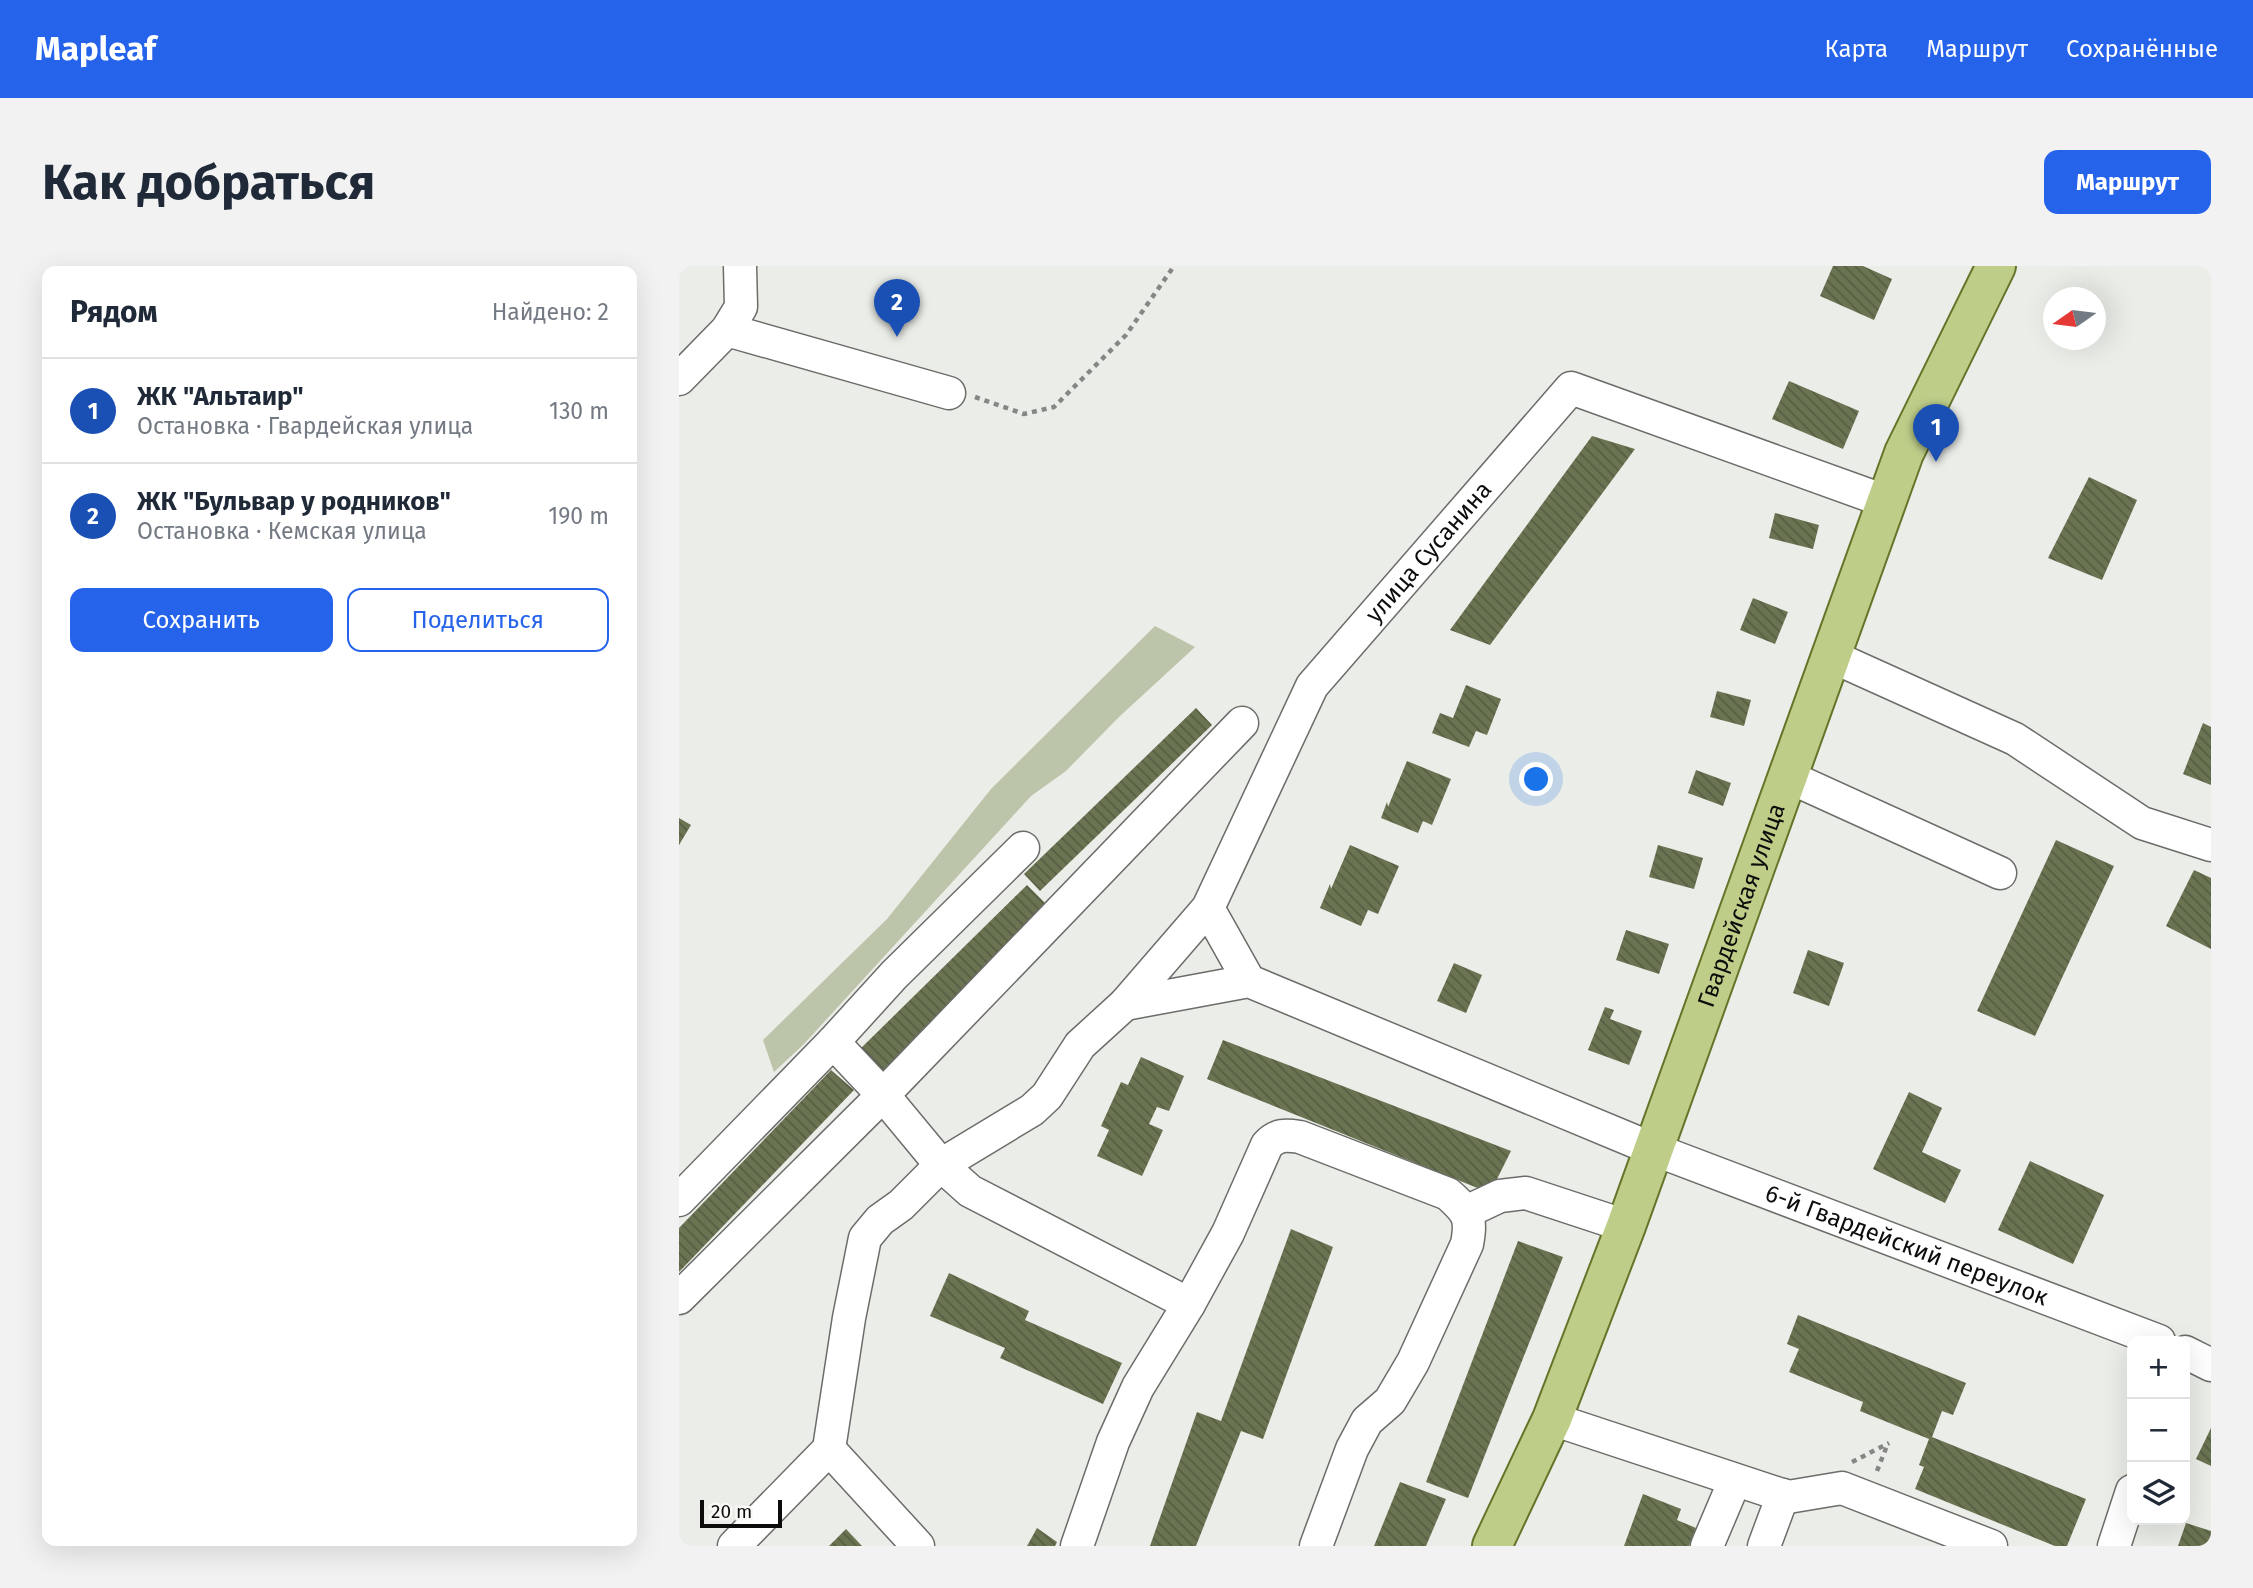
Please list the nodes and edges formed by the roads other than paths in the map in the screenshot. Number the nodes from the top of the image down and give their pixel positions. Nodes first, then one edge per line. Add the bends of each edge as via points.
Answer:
1 (740, 266) edge
2 (1996, 266) edge
3 (727, 330) junction
4 (679, 379) edge
5 (949, 393) road end
6 (1885, 501) junction
7 (1832, 656) junction
8 (1242, 723) dead end
9 (1789, 777) junction
10 (2211, 845) edge
11 (1023, 848) dead end
12 (2000, 873) dead end
13 (1208, 908) junction
14 (1249, 981) junction
15 (1125, 1004) junction
16 (833, 1042) junction
17 (883, 1095) junction
18 (1653, 1149) junction
19 (941, 1165) junction
20 (679, 1200) edge
21 (1466, 1212) junction
22 (1626, 1226) junction
23 (679, 1298) edge
24 (1189, 1304) junction
25 (2146, 1336) edge
26 (2190, 1354) edge
27 (2211, 1365) edge
28 (1552, 1419) junction
29 (829, 1449) junction
30 (1735, 1479) junction
31 (1783, 1495) junction
32 (2127, 1506) edge
33 (734, 1546) edge
34 (918, 1546) edge
35 (1077, 1546) edge
36 (1316, 1546) edge
37 (1492, 1546) edge
38 (1707, 1546) edge
39 (1764, 1546) edge
40 (1991, 1546) edge
41 (2114, 1546) edge

1 - 3 street via 741,307
2 - 6 main road, Гвардейская улица
3 - 4 street
3 - 5 street
6 - 7 main road, Гвардейская улица
6 - 13 street, улица Сусанина via 1571,388 1312,686
7 - 9 main road, Гвардейская улица
7 - 10 street via 2015,739 2143,822
8 - 17 street
9 - 12 street
9 - 18 main road, Гвардейская улица
11 - 16 street
13 - 14 street
13 - 15 street, улица Сусанина
14 - 15 street
14 - 18 street, 6-й Гвардейский переулок
15 - 19 street, улица Сусанина via 1080,1045 1047,1096 1032,1110
16 - 17 street
16 - 20 street
17 - 19 street
17 - 23 street
18 - 22 main road, Гвардейская улица
18 - 25 street, 6-й Гвардейский переулок
19 - 24 street via 970,1191
19 - 29 street, улица Сусанина via 865,1238
21 - 22 street via 1500,1196 1526,1193
21 - 24 street via 1448,1194 1300,1137 1283,1135 1267,1145 1228,1233
21 - 36 street via 1471,1224 1467,1244 1413,1362 1390,1401 1367,1421 1352,1449
22 - 28 main road, Гвардейская улица
24 - 35 street via 1138,1387 1113,1442
26 - 27 street
28 - 30 street
28 - 37 main road, Гвардейская улица
29 - 33 street
29 - 34 street
30 - 31 street
30 - 38 street
31 - 39 street
31 - 40 street via 1842,1488
32 - 41 street

